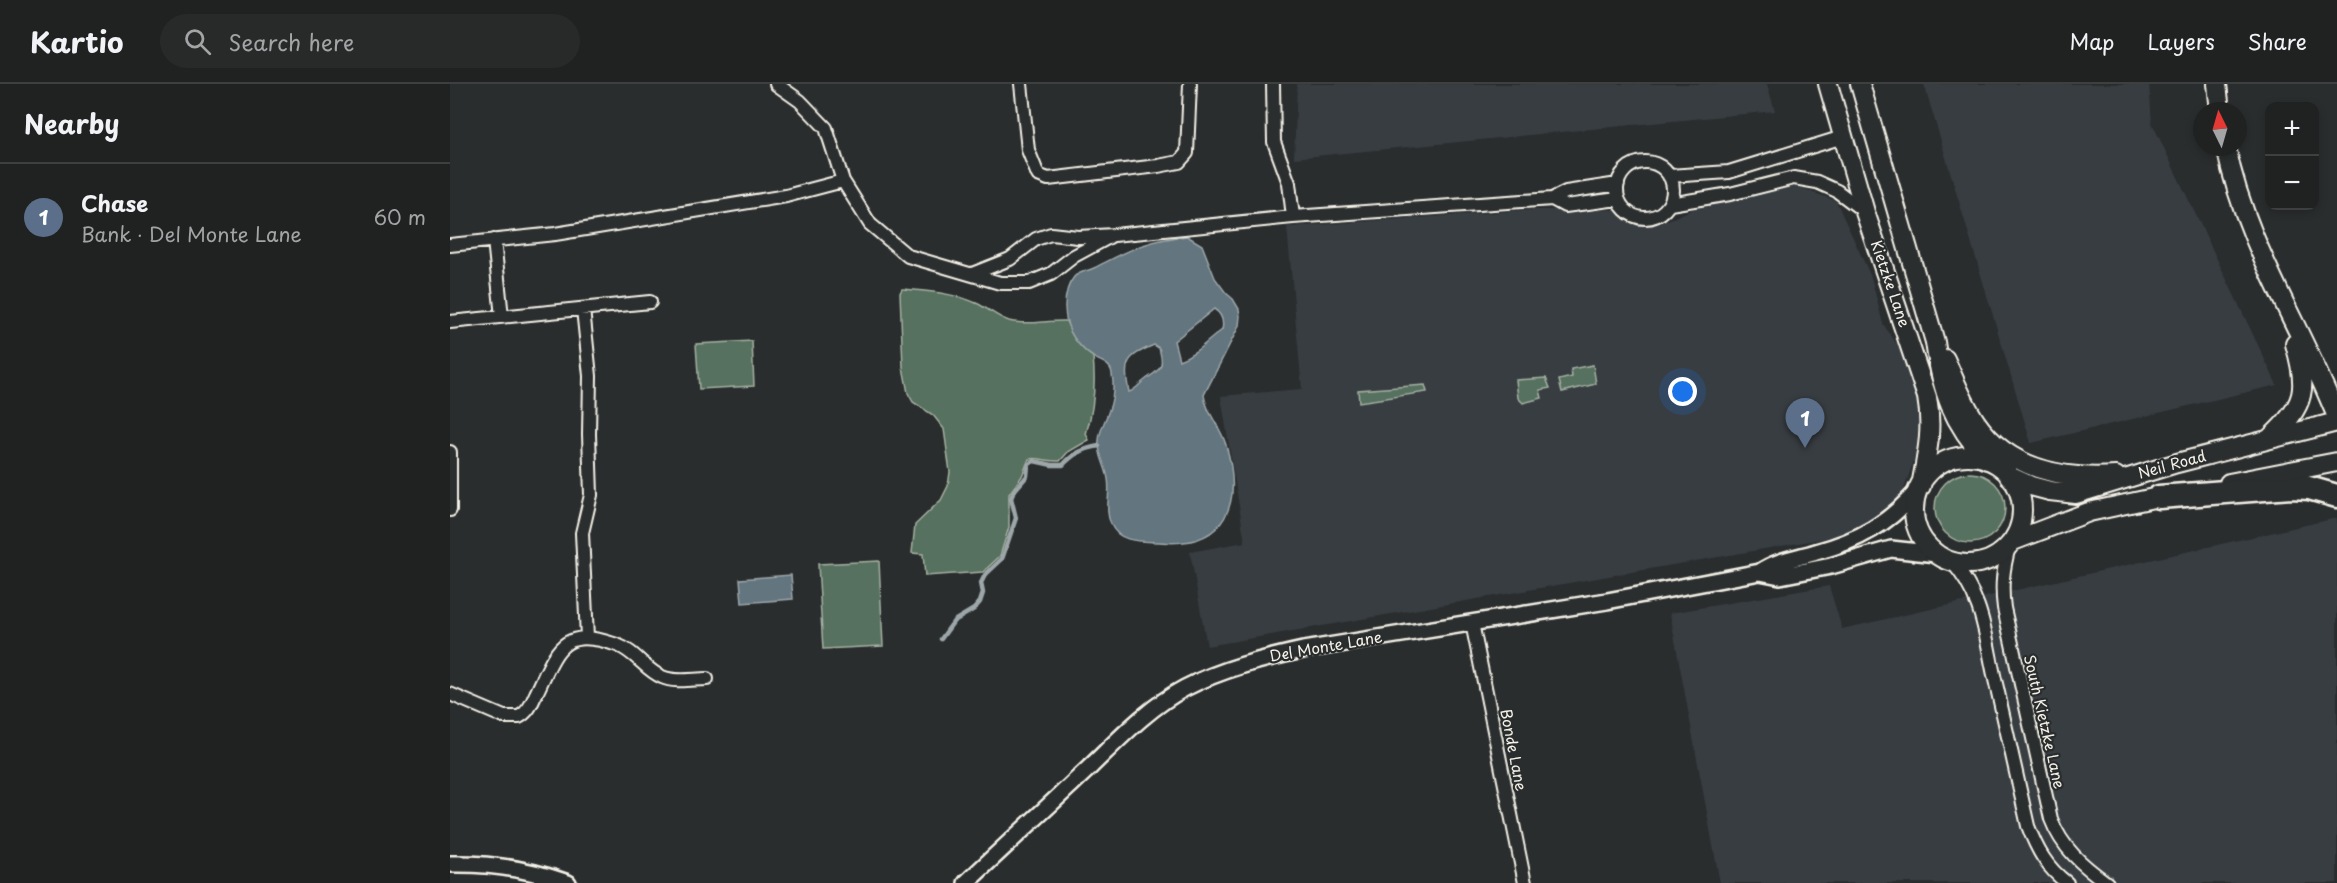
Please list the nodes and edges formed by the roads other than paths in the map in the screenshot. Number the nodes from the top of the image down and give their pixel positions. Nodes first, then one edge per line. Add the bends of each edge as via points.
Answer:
1 (776, 84) edge
2 (1022, 84) edge
3 (1190, 84) edge
4 (1273, 84) edge
5 (1828, 84) edge
6 (1860, 84) edge
7 (2217, 84) edge
8 (2219, 102) edge
9 (1843, 137) junction
10 (2228, 156) edge
11 (1670, 176) junction
12 (843, 181) junction
13 (1618, 184) junction
14 (1552, 199) junction
15 (1618, 199) junction
16 (1670, 204) junction
17 (1865, 212) junction
18 (1293, 216) junction
19 (1114, 235) junction
20 (494, 240) junction
21 (450, 245) edge
22 (972, 274) junction
23 (2279, 291) junction
24 (650, 302) dead end
25 (583, 309) junction
26 (502, 316) junction
27 (450, 322) edge
28 (1935, 342) junction
29 (2337, 417) edge
30 (2337, 422) edge
31 (2268, 440) junction
32 (450, 452) edge
33 (1987, 460) junction
34 (2337, 462) edge
35 (2136, 475) junction
36 (2009, 476) junction
37 (1919, 488) junction
38 (2337, 496) edge
39 (2159, 497) junction
40 (450, 510) edge
41 (2011, 544) junction
42 (1944, 558) junction
43 (1760, 572) junction
44 (1472, 622) junction
45 (587, 638) junction
46 (707, 679) dead end
47 (450, 694) edge
48 (450, 864) edge
49 (568, 883) edge
50 (966, 883) edge
51 (1525, 883) edge
52 (2067, 883) edge
53 (2108, 883) edge

1 - 12 street via 800,101 826,128
2 - 3 street via 1028,150 1038,175 1048,179 1179,162 1187,153
4 - 18 street via 1274,142 1289,183
5 - 9 main road, Kietzke Lane
6 - 28 main road, Kietzke Lane
7 - 8 main road
9 - 11 street via 1729,172
9 - 17 main road, Kietzke Lane
10 - 23 main road via 2245,214
11 - 13 street via 1655,163 1636,163 1622,173
11 - 16 street
12 - 20 street via 786,196 555,234
12 - 22 street via 870,224 908,256
13 - 14 street via 1566,192
13 - 15 street
14 - 15 street via 1565,206
14 - 18 street
15 - 16 street via 1628,213 1645,218 1663,212
16 - 17 street via 1794,178 1837,191
17 - 37 main road, Kietzke Lane via 1927,397 1930,439
18 - 19 street
19 - 22 street via 1052,234 1036,240 1010,259
19 - 22 street via 1029,283 1000,283
20 - 21 street
20 - 26 street
23 - 29 main road
23 - 31 main road via 2302,379 2298,406 2291,419
24 - 25 street
25 - 26 street
25 - 45 street via 590,376 591,495 582,533
26 - 27 street
28 - 33 main road, Kietzke Lane via 1943,385 1957,422
28 - 35 main road via 1966,407 1977,424 2005,451 2060,476
30 - 31 main road, Neil Road
31 - 35 main road, Neil Road
32 - 40 street
33 - 36 main road
33 - 37 main road via 1952,459 1936,467
34 - 39 main road, Neil Road
35 - 36 main road, Neil Road via 2076,494 2031,486
36 - 41 main road via 2021,498 2022,518
37 - 42 main road via 1914,509 1917,528 1924,541
37 - 43 street, Del Monte Lane via 1870,532
38 - 39 highway via 2291,487
39 - 41 main road, Neil Road via 2089,512
41 - 42 main road via 1984,562 1968,564
41 - 53 street, South Kietzke Lane via 2003,567 2004,608 2050,819 2066,848
42 - 43 street, Del Monte Lane via 1891,549 1780,576
42 - 52 street via 1970,586 1984,621 2035,846
43 - 44 street, Del Monte Lane
44 - 50 street, Del Monte Lane via 1266,658 1184,689 1118,740
44 - 51 street, Bonde Lane
45 - 46 street via 630,651 663,678
45 - 47 street via 570,641 560,648 530,707 519,717 504,717
48 - 49 street via 512,867

